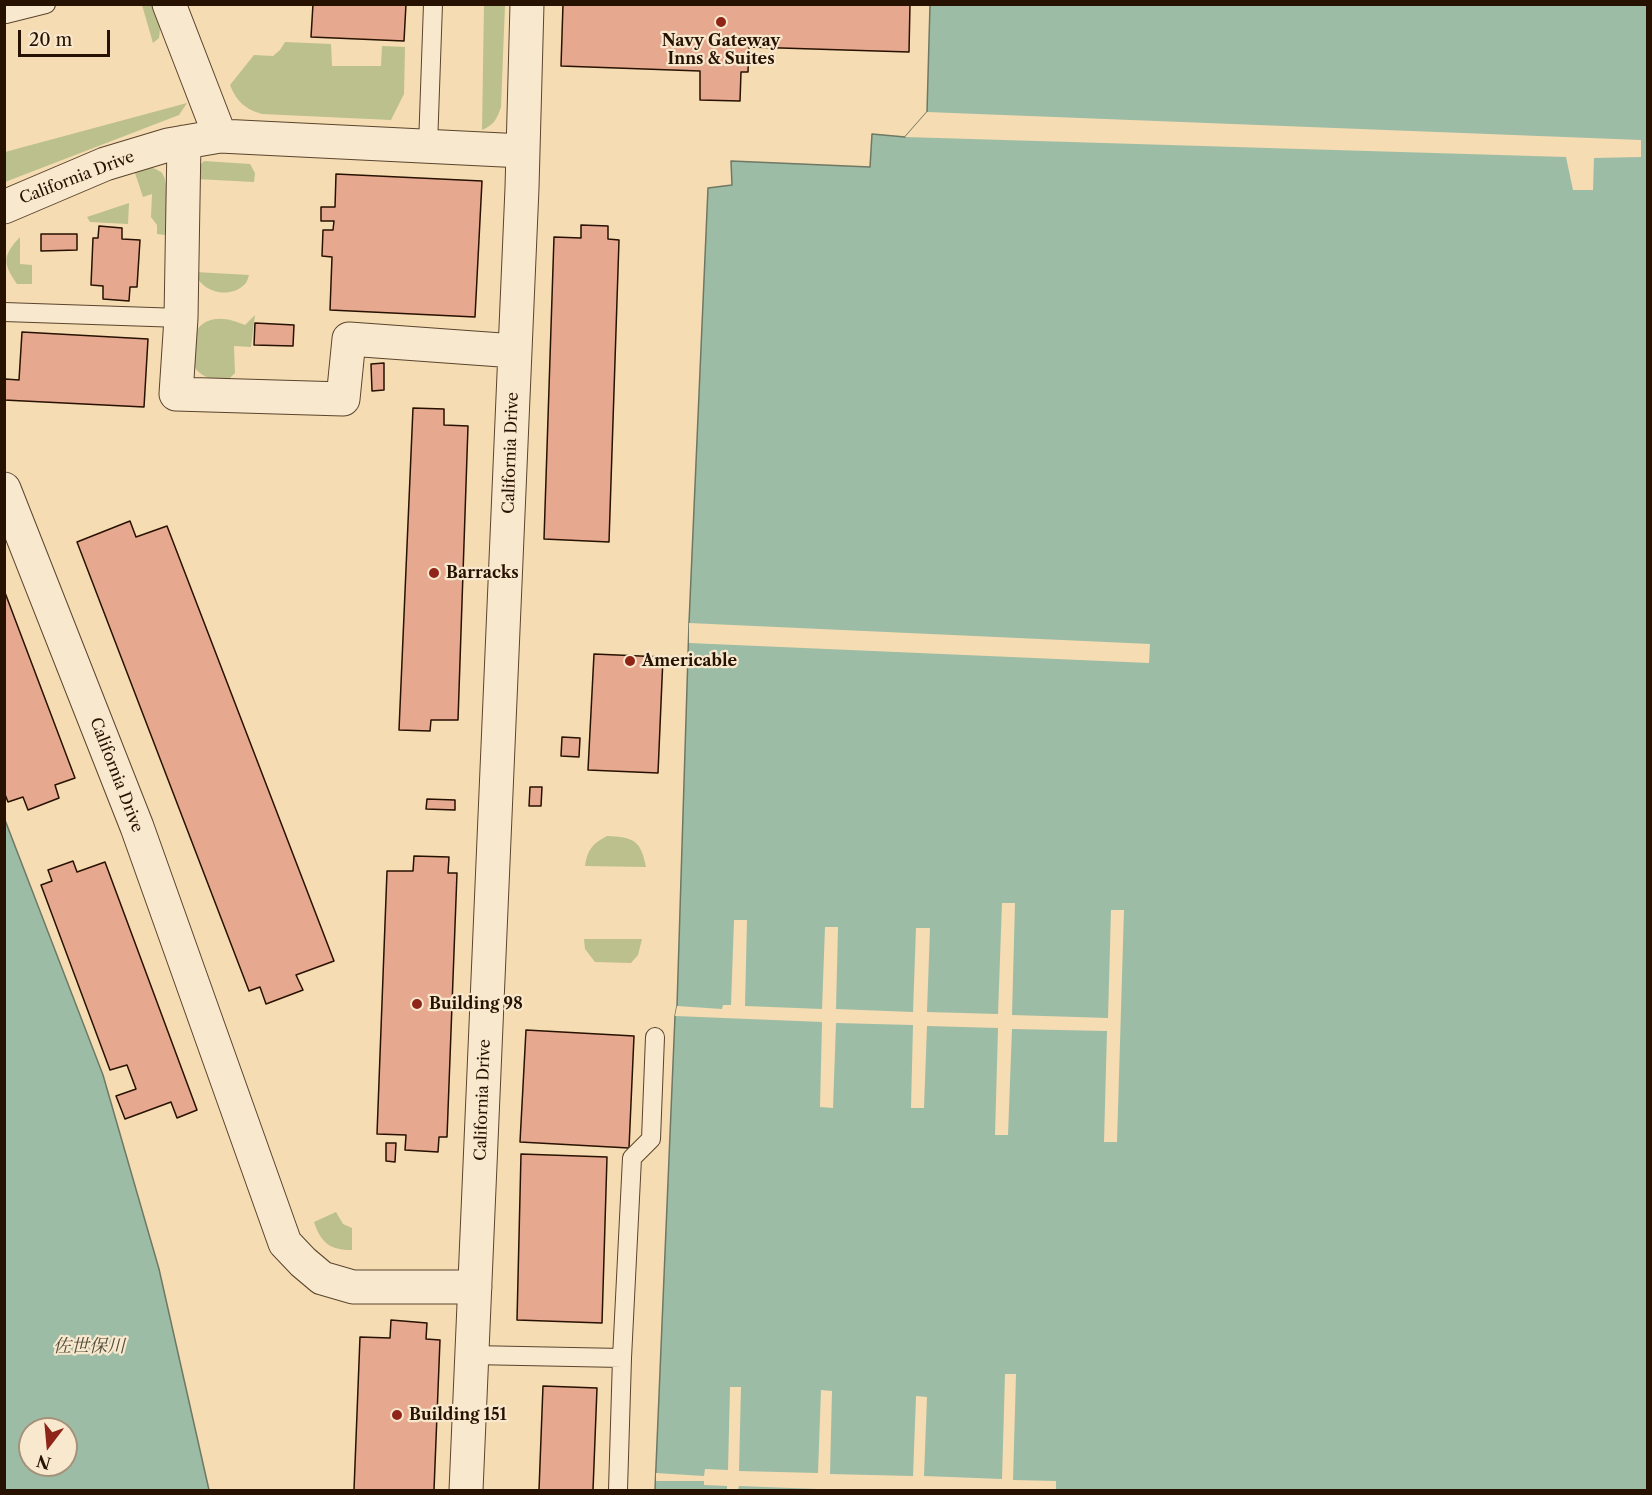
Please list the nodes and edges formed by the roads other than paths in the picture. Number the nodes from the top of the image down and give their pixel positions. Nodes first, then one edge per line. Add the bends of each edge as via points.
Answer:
1 (46, 4) edge
2 (169, 4) edge
3 (433, 4) edge
4 (527, 4) edge
5 (6, 15) dead end
6 (220, 136) junction
7 (184, 142) junction
8 (428, 146) junction
9 (523, 151) junction
10 (4, 207) edge
11 (4, 312) edge
12 (181, 318) junction
13 (515, 351) junction
14 (4, 489) edge
15 (655, 1037) dead end
16 (475, 1287) junction
17 (472, 1355) junction
18 (622, 1358) junction
19 (466, 1491) edge
20 (618, 1491) edge

1 - 5 lane
2 - 6 street
3 - 8 lane
4 - 9 street
6 - 7 street, California Drive
6 - 8 street, California Drive
7 - 10 street, California Drive via 105,164
7 - 12 street
8 - 9 street, California Drive
9 - 13 street, California Drive
11 - 12 lane
12 - 13 street via 176,394 343,399 349,339
13 - 16 street, California Drive
14 - 16 street, California Drive via 137,827 285,1243 322,1278 353,1287
15 - 18 lane via 651,1139 632,1158
16 - 17 street, California Drive
17 - 18 lane
17 - 19 street, California Drive
18 - 20 lane

